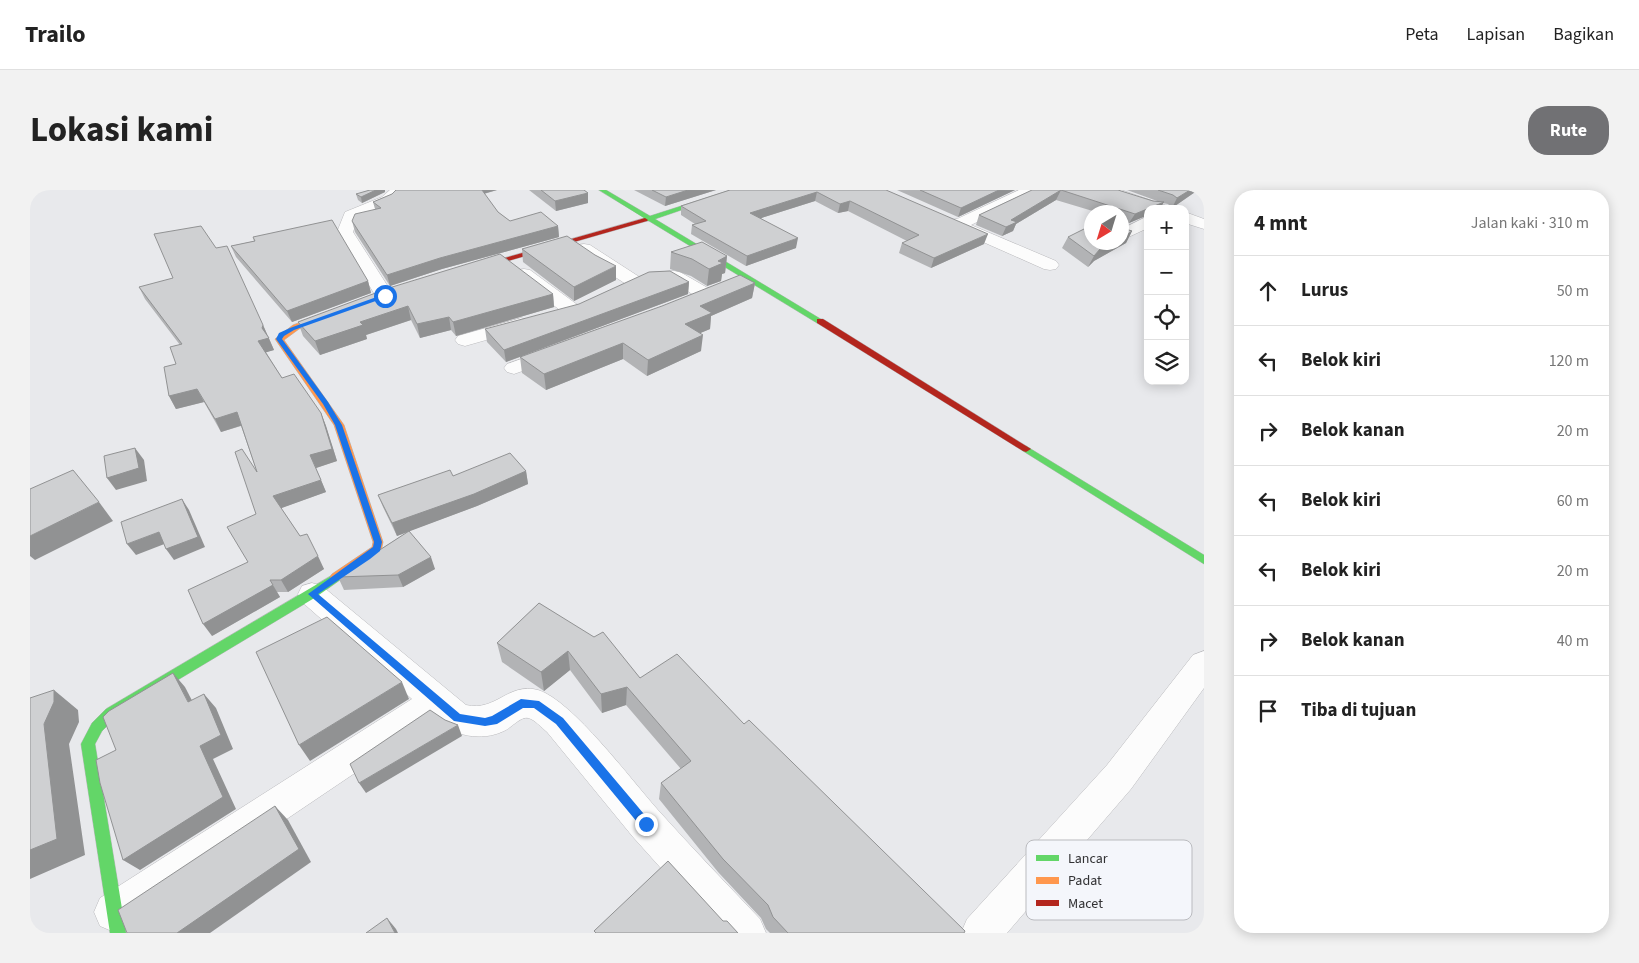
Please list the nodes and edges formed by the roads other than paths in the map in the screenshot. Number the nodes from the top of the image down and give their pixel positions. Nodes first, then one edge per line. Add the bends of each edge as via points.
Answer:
1 (397, 190) edge
2 (602, 190) edge
3 (737, 190) edge
4 (1031, 190) edge
5 (1106, 190) edge
6 (1150, 205) edge
7 (942, 218) edge
8 (1189, 218) edge
9 (648, 219) junction
10 (1144, 223) edge
11 (1204, 224) edge
12 (958, 225) junction
13 (1129, 231) edge
14 (570, 241) junction
15 (505, 259) junction
16 (1050, 265) dead end
17 (458, 272) edge
18 (749, 277) junction
19 (706, 294) junction
20 (385, 296) edge
21 (680, 305) edge
22 (348, 309) edge
23 (465, 340) dead end
24 (521, 344) junction
25 (575, 345) edge
26 (514, 368) dead end
27 (1204, 560) edge
28 (312, 594) junction
29 (1204, 664) edge
30 (437, 700) junction
31 (1063, 840) edge
32 (1026, 882) edge
33 (116, 922) edge
34 (746, 933) edge
35 (981, 933) edge

1 - 20 street via 392,198 351,215 346,232
2 - 9 street
3 - 9 street
4 - 12 street
5 - 6 street
7 - 12 street
8 - 11 street
9 - 14 street
9 - 18 street
10 - 13 street
12 - 16 street
14 - 15 street
14 - 19 street via 627,285 670,275
15 - 17 street
15 - 24 street via 580,307 542,319
18 - 19 street
18 - 27 street
19 - 21 street
22 - 28 street via 292,329 281,334 279,339 339,425 378,542 377,548 367,557
23 - 24 street
24 - 25 street
24 - 26 street
28 - 30 street
28 - 33 street via 110,713 91,733 88,744
29 - 31 street via 1119,777
30 - 33 street
30 - 34 street via 457,718 474,722 493,720 521,703 536,704 559,721 646,824
32 - 35 street

